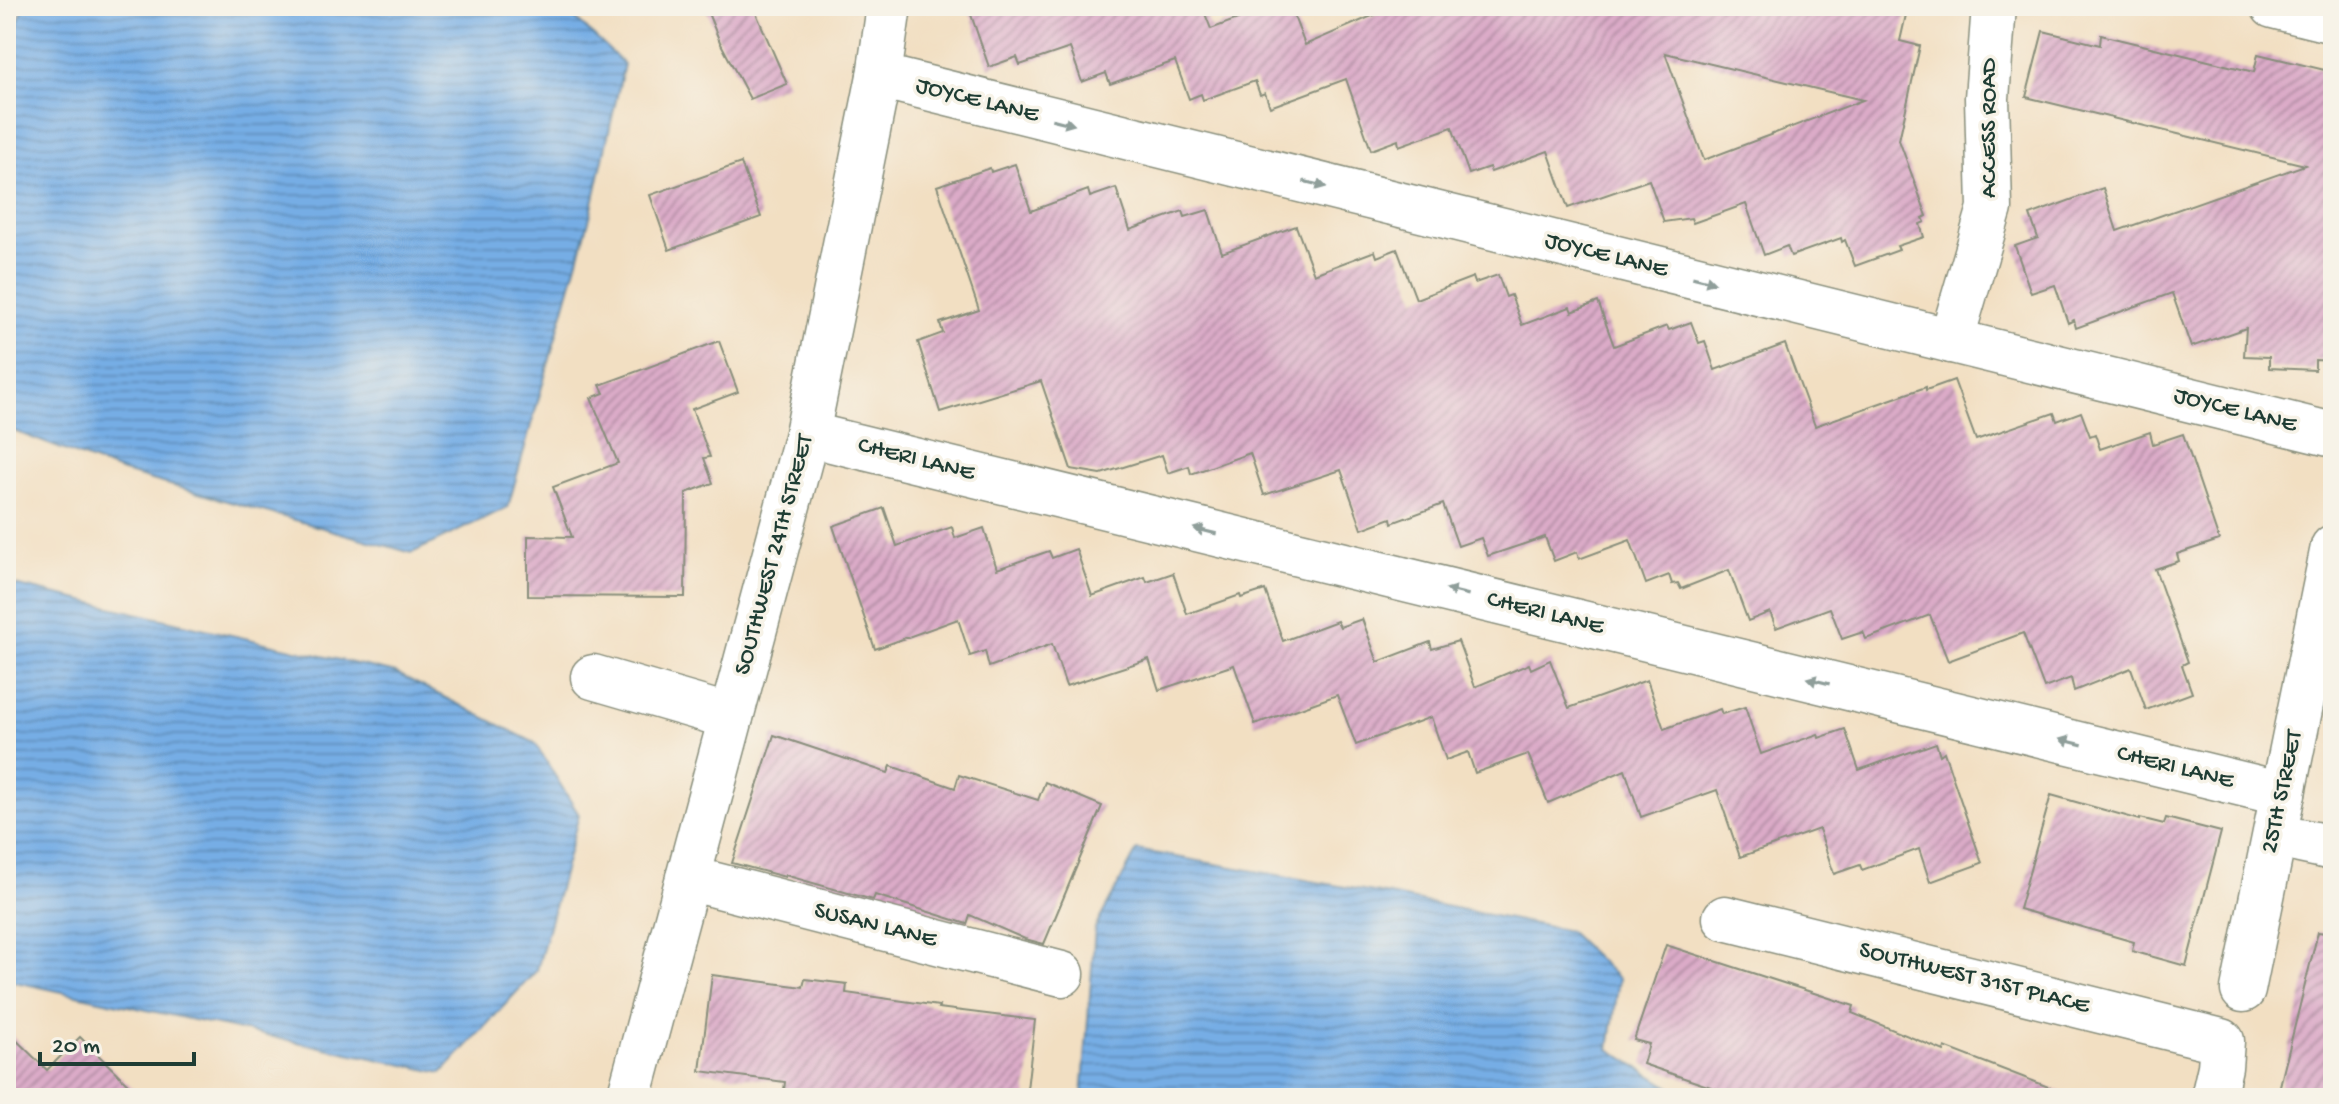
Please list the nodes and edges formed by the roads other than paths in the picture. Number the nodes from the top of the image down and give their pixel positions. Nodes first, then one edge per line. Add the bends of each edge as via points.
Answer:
1 (889, 6) edge
2 (1994, 6) edge
3 (2273, 6) edge
4 (2333, 21) edge
5 (879, 76) junction
6 (1951, 341) junction
7 (807, 434) junction
8 (2333, 435) edge
9 (2333, 547) edge
10 (593, 677) dead end
11 (731, 717) junction
12 (2283, 794) junction
13 (688, 878) junction
14 (1725, 918) dead end
15 (1062, 974) dead end
16 (2243, 990) dead end
17 (629, 1098) edge
18 (2213, 1098) edge

1 - 5 street, SOUTHWEST 24TH STREET
2 - 6 street, ACCESS ROAD via 1987,98 1990,208
3 - 4 street
5 -> 6 street, JOYCE LANE
5 - 7 street, SOUTHWEST 24TH STREET
6 - 8 street, JOYCE LANE
7 - 11 street, SOUTHWEST 24TH STREET
12 -> 7 street, CHERI LANE
9 - 12 street, 25TH STREET
10 - 11 street
11 - 13 street, SOUTHWEST 24TH STREET
12 - 16 street, 25TH STREET
13 - 15 street, SUSAN LANE
13 - 17 street, SOUTHWEST 24TH STREET
14 - 18 street, SOUTHWEST 31ST PLACE via 2222,1041

